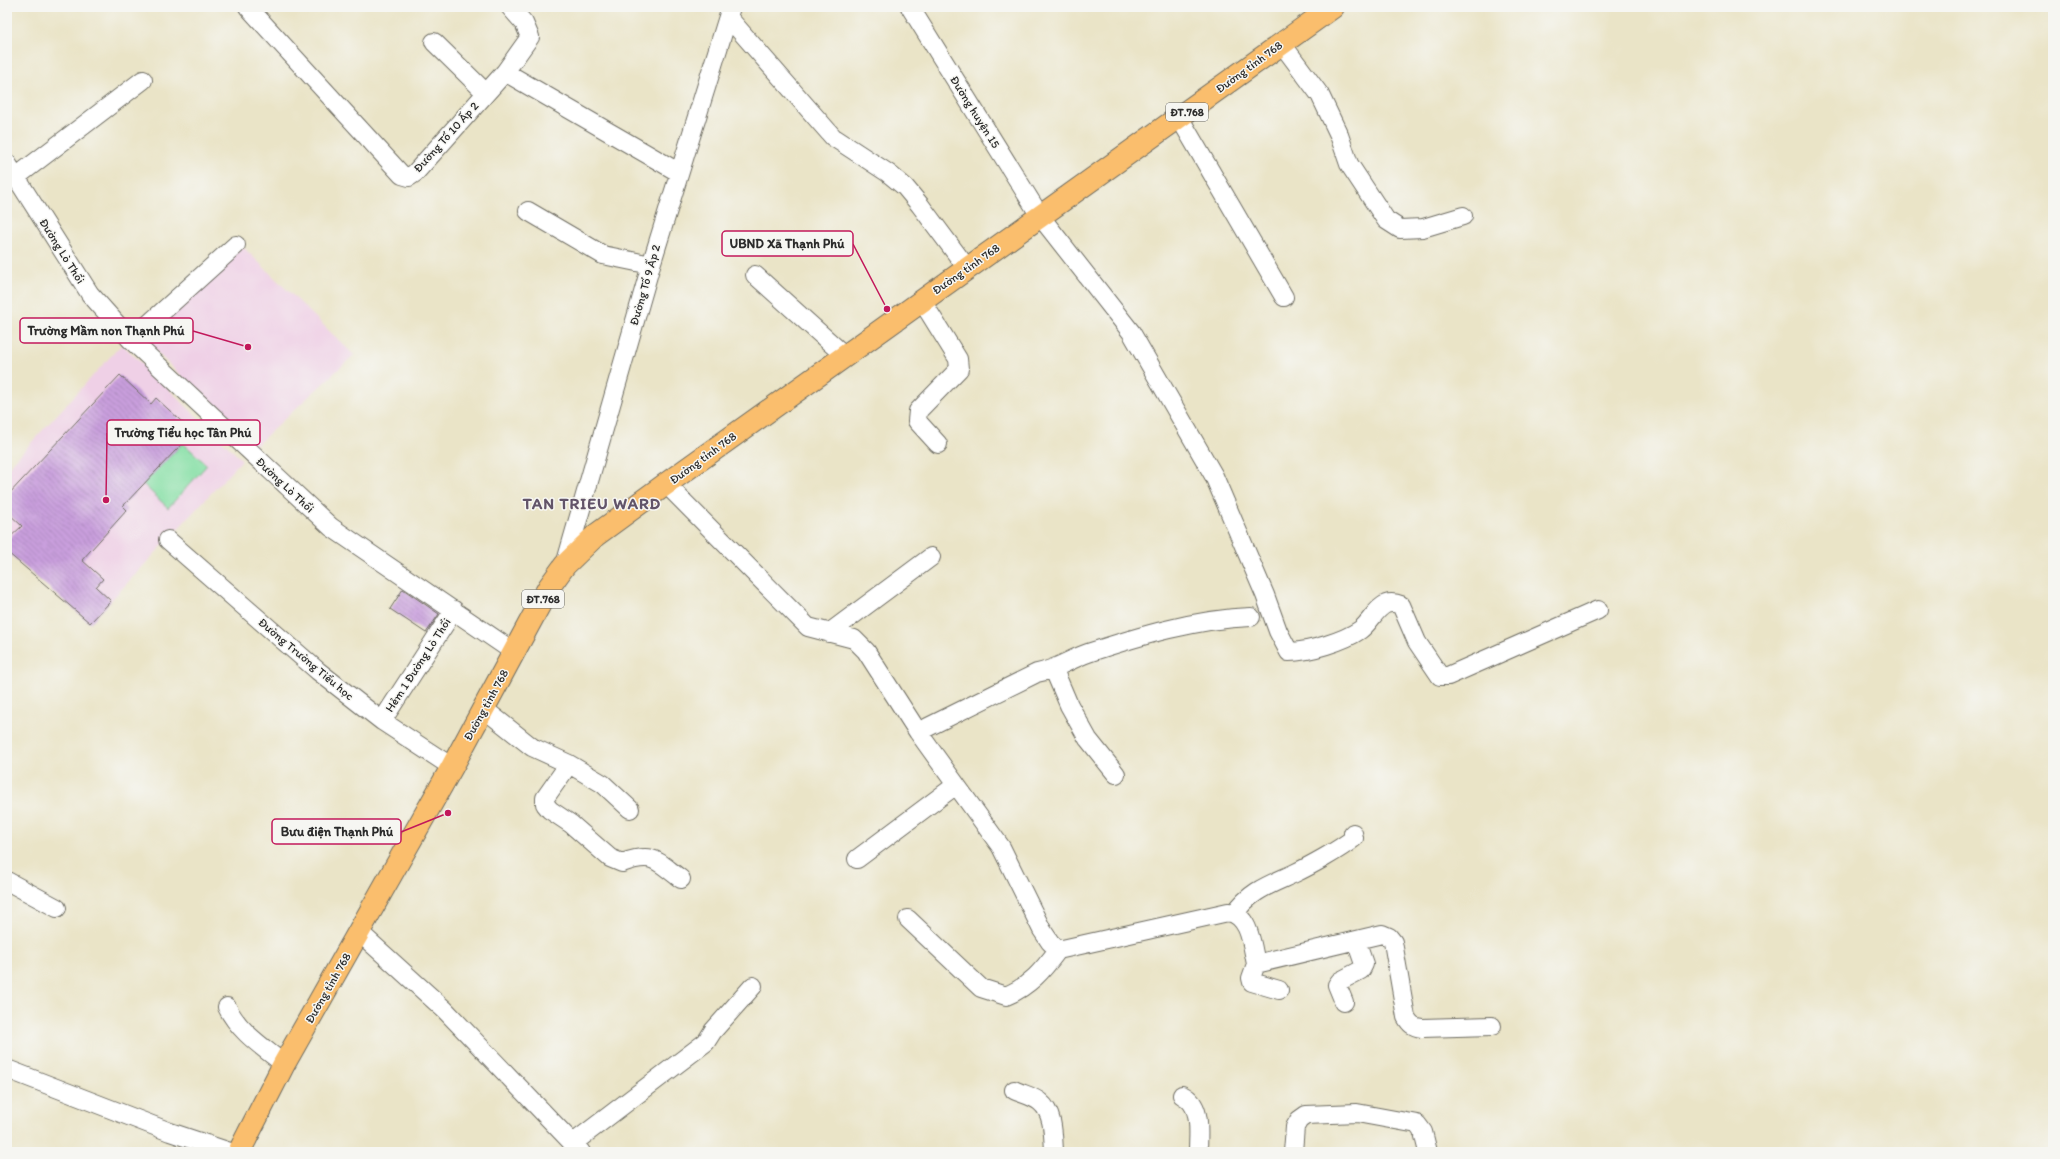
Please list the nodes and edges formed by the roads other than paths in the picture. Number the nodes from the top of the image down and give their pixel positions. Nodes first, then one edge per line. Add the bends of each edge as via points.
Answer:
1 (248, 7) edge
2 (510, 7) edge
3 (910, 7) edge
4 (1333, 7) edge
5 (729, 12) edge
6 (434, 42) dead end
7 (1282, 44) junction
8 (505, 72) junction
9 (143, 80) dead end
10 (486, 93) junction
11 (1179, 117) junction
12 (11, 170) edge
13 (678, 172) junction
14 (528, 211) dead end
15 (1040, 216) junction
16 (1463, 216) dead end
17 (236, 246) dead end
18 (651, 266) junction
19 (967, 268) junction
20 (755, 275) dead end
21 (1284, 297) dead end
22 (922, 301) junction
23 (131, 340) junction
24 (845, 356) junction
25 (938, 444) dead end
26 (666, 484) junction
27 (168, 540) dead end
28 (931, 557) dead end
29 (565, 566) junction
30 (454, 610) junction
31 (1598, 610) dead end
32 (1251, 618) dead end
33 (829, 633) junction
34 (514, 652) junction
35 (1054, 670) junction
36 (484, 709) junction
37 (382, 721) junction
38 (918, 732) junction
39 (569, 764) junction
40 (452, 767) junction
41 (1116, 774) dead end
42 (956, 785) junction
43 (630, 809) dead end
44 (1354, 833) dead end
45 (857, 859) dead end
46 (681, 879) dead end
47 (7, 881) edge
48 (57, 908) dead end
49 (1235, 913) junction
50 (908, 919) dead end
51 (360, 932) junction
52 (1356, 941) junction
53 (1058, 950) junction
54 (1256, 964) junction
55 (753, 986) dead end
56 (1279, 990) dead end
57 (1344, 1002) dead end
58 (227, 1007) dead end
59 (1492, 1026) dead end
60 (284, 1064) junction
61 (7, 1069) edge
62 (1014, 1090) dead end
63 (1182, 1095) dead end
64 (577, 1148) edge
65 (230, 1152) edge
66 (239, 1152) edge
67 (1054, 1152) edge
68 (1198, 1152) edge
69 (1293, 1152) edge
70 (1428, 1152) edge

1 - 10 street, Đường Tổ 10 Ấp 2 via 402,174 409,176 415,173
2 - 8 street, Đường Tổ 10 Ấp 2 via 524,23 530,37
3 - 15 street, Đường huyện 15
4 - 7 main road, Đường tỉnh 768 / ĐT.768
5 - 13 street, Đường Tổ 9 Ấp 2
5 - 19 street via 833,137 905,187
6 - 10 street
7 - 11 main road, Đường tỉnh 768 / ĐT.768
7 - 16 street via 1320,95 1339,135 1349,164 1386,220 1400,229 1423,228
8 - 10 street, Đường Tổ 10 Ấp 2
8 - 13 street
9 - 12 street
11 - 15 main road, Đường tỉnh 768 / ĐT.768
11 - 21 street
12 - 23 street, Đường Lò Thổi via 90,294
13 - 18 street, Đường Tổ 9 Ấp 2
14 - 18 street via 603,255
15 - 19 main road, Đường tỉnh 768 / ĐT.768
15 - 31 street, Đường huyện 15 via 1131,332 1214,476 1280,636 1289,652 1298,652 1337,641 1361,630 1376,612 1386,604 1394,602 1401,605 1434,669 1440,676 1448,676
17 - 23 street
18 - 29 street, Đường Tổ 9 Ấp 2
19 - 22 main road, Đường tỉnh 768 / ĐT.768
20 - 24 street
22 - 24 main road, Đường tỉnh 768 / ĐT.768
22 - 25 street via 958,359 959,369 918,411 917,421
23 - 30 street, Đường Lò Thổi via 331,527
24 - 26 main road, Đường tỉnh 768 / ĐT.768
26 - 29 main road, Đường tỉnh 768 / ĐT.768 via 596,535
26 - 33 street via 808,627
27 - 37 street, Đường Trường Tiểu học via 318,672
28 - 33 street
29 - 34 main road, Đường tỉnh 768 / ĐT.768 via 549,587
30 - 34 street, Đường Lò Thổi
30 - 37 street, Hẻm 1 Đường Lò Thổi
32 - 35 street via 1163,631 1086,654
33 - 38 street via 854,639 866,651
34 - 36 main road, Đường tỉnh 768 / ĐT.768
35 - 38 street via 1037,673
35 - 41 street via 1069,705 1088,739
36 - 39 street via 532,747
36 - 40 main road, Đường tỉnh 768 / ĐT.768
37 - 40 street, Đường Trường Tiểu học
38 - 42 street
39 - 43 street via 603,784
39 - 46 street via 545,798 545,804 550,810 571,824 610,858 622,863 641,857 655,860
40 - 51 main road, Đường tỉnh 768 / ĐT.768
42 - 45 street
42 - 53 street via 1001,847 1042,930
44 - 49 street via 1354,838 1343,847 1294,874 1272,882 1245,899
47 - 48 street
49 - 53 street via 1228,912
49 - 54 street via 1247,928
50 - 53 street via 981,988 1006,996 1019,991 1037,977
51 - 60 main road, Đường tỉnh 768 / ĐT.768
51 - 64 street via 445,1010
52 - 54 street
52 - 57 street via 1364,964 1362,970 1337,985
52 - 59 street via 1382,934 1393,942 1406,1017 1415,1027
54 - 56 street via 1252,982
55 - 64 street via 712,1031 706,1042
58 - 60 street via 234,1020 250,1037
60 - 66 main road, Đường tỉnh 768 / ĐT.768
61 - 65 street via 170,1132
62 - 67 street via 1040,1101 1046,1109 1052,1124
63 - 68 street via 1190,1099 1197,1114
69 - 70 street via 1295,1126 1306,1115 1356,1112 1417,1124 1423,1132

